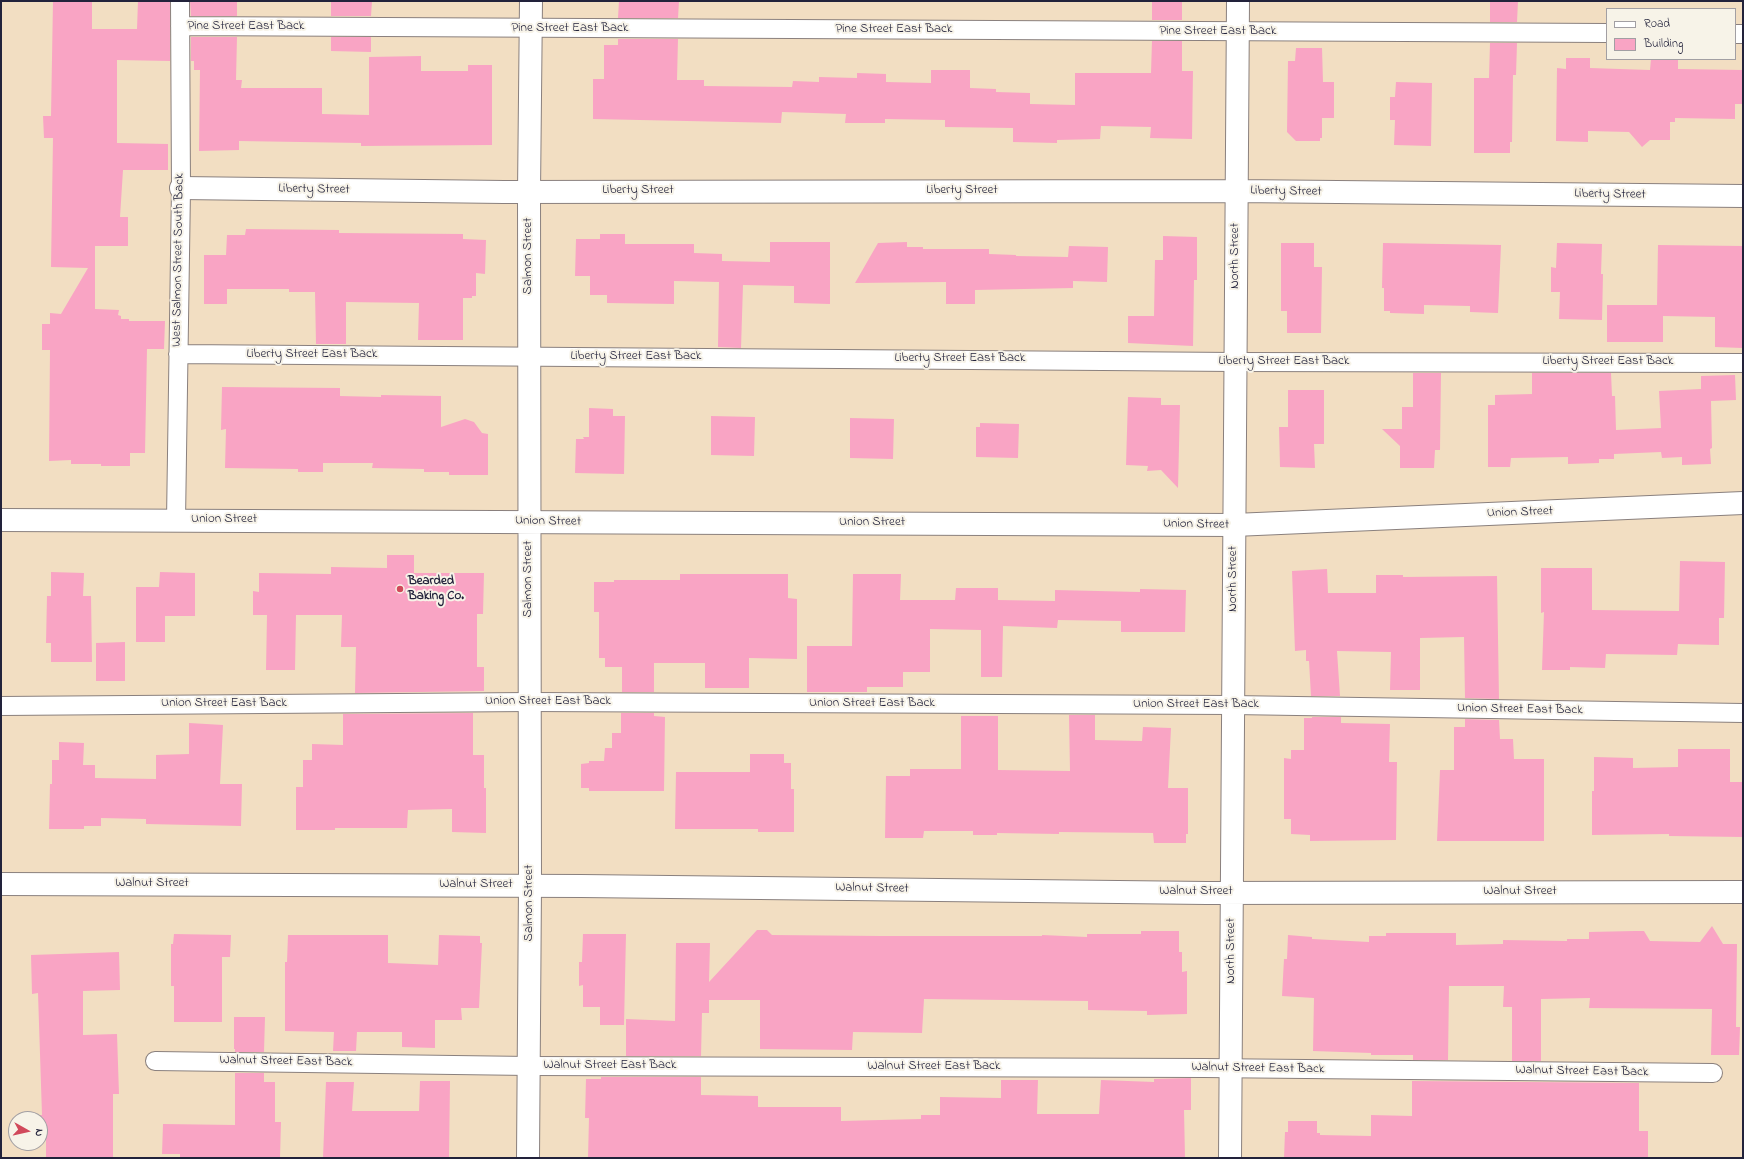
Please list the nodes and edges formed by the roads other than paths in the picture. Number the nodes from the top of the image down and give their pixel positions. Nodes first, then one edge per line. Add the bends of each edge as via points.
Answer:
1 (180, 1) edge
2 (531, 1) edge
3 (1238, 1) edge
4 (180, 26) junction
5 (530, 29) junction
6 (1238, 32) junction
7 (1606, 34) edge
8 (181, 188) junction
9 (1236, 191) junction
10 (529, 192) junction
11 (1743, 196) edge
12 (178, 354) junction
13 (529, 356) junction
14 (1236, 362) junction
15 (1743, 363) edge
16 (1743, 503) edge
17 (1, 520) edge
18 (176, 520) junction
19 (529, 522) junction
20 (1234, 525) junction
21 (529, 702) junction
22 (1233, 705) junction
23 (1, 706) edge
24 (1743, 713) edge
25 (1, 884) edge
26 (530, 885) junction
27 (1743, 892) edge
28 (1232, 893) junction
29 (155, 1061) dead end
30 (529, 1066) junction
31 (1231, 1069) junction
32 (1714, 1073) dead end
33 (528, 1158) edge
34 (1230, 1158) edge

1 - 4 lane, West Salmon Street South Back
2 - 5 street, Salmon Street
3 - 6 street, North Street
4 - 5 lane, Pine Street East Back
4 - 8 lane, West Salmon Street South Back
5 - 6 lane, Pine Street East Back
5 - 10 street, Salmon Street
6 - 7 lane, Pine Street East Back
6 - 9 street, North Street
8 - 10 street, Liberty Street
8 - 12 lane, West Salmon Street South Back
9 - 10 street, Liberty Street
9 - 11 street, Liberty Street
9 - 14 street, North Street
10 - 13 street, Salmon Street
12 - 13 lane, Liberty Street East Back
12 - 18 lane, West Salmon Street South Back
13 - 14 lane, Liberty Street East Back
13 - 19 street, Salmon Street
14 - 15 lane, Liberty Street East Back
14 - 20 street, North Street
16 - 20 street, Union Street
17 - 18 street, Union Street
18 - 19 street, Union Street
19 - 20 street, Union Street
19 - 21 street, Salmon Street
20 - 22 street, North Street
21 - 22 lane, Union Street East Back
21 - 23 lane, Union Street East Back
21 - 26 street, Salmon Street
22 - 24 lane, Union Street East Back
22 - 28 street, North Street
25 - 26 street, Walnut Street
26 - 28 street, Walnut Street
26 - 30 street, Salmon Street
27 - 28 street, Walnut Street
28 - 31 street, North Street
29 - 30 lane, Walnut Street East Back
30 - 31 lane, Walnut Street East Back
30 - 33 street, Salmon Street
31 - 32 lane, Walnut Street East Back
31 - 34 street, North Street

